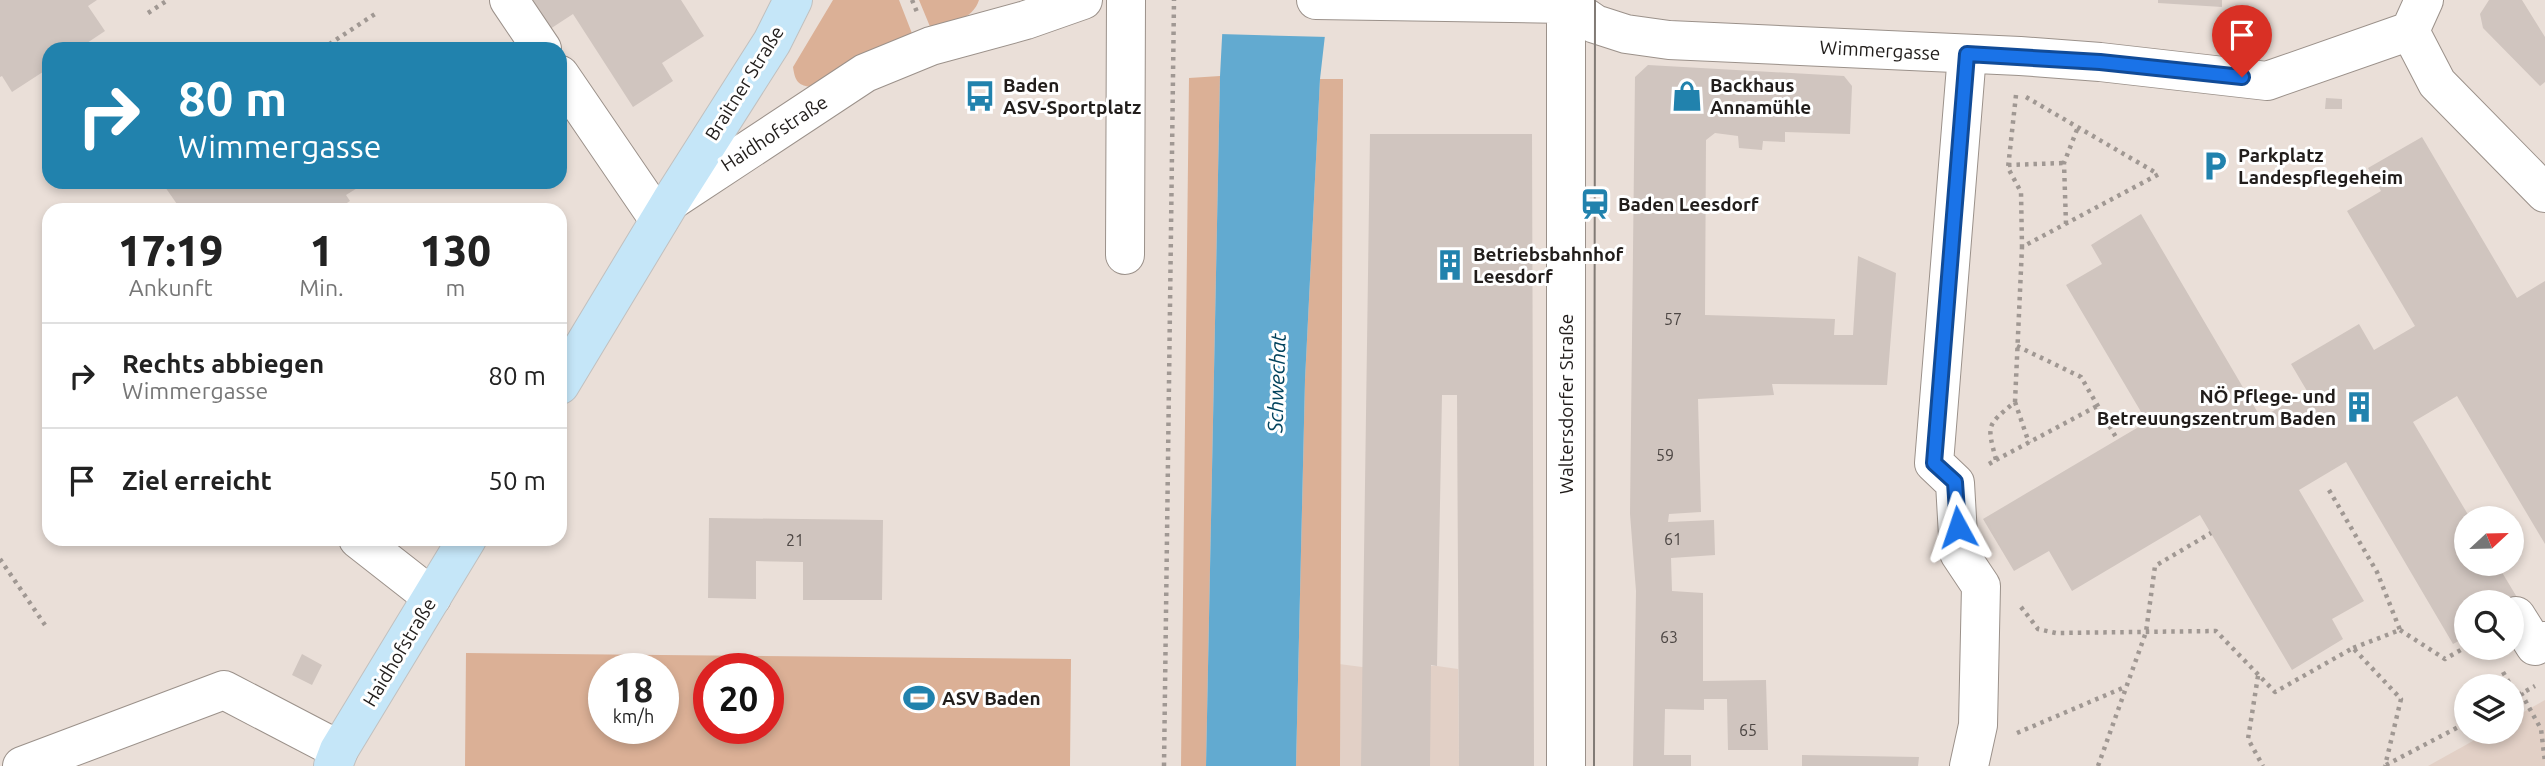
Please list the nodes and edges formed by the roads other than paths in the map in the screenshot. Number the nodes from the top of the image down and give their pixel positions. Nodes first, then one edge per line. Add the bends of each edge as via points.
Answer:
1 (509, 0) edge
2 (793, 0) edge
3 (1083, 0) edge
4 (1126, 0) edge
5 (1317, 0) edge
6 (1358, 1) edge
7 (1566, 2) edge
8 (2417, 15) edge
9 (537, 42) edge
10 (1967, 54) junction
11 (567, 84) edge
12 (2545, 193) edge
13 (665, 211) junction
14 (1125, 255) dead end
15 (567, 373) edge
16 (367, 546) edge
17 (463, 546) edge
18 (432, 597) junction
19 (2524, 629) edge
20 (2545, 641) edge
21 (336, 758) edge
22 (22, 766) edge
23 (1566, 766) edge
24 (1969, 766) edge

1 - 9 street
2 - 13 main road, Braitner Straße via 772,42
3 - 13 street, Haidhofstraße via 931,46 865,73
4 - 14 street
5 - 6 street
6 - 7 street
7 - 10 street, Wimmergasse via 1595,24 1626,34
7 - 23 street, Waltersdorfer Straße
8 - 10 street, Wimmergasse via 2267,81 2100,62
8 - 12 street via 2437,83
10 - 24 street via 1934,463 1955,482 1959,553 1981,586 1978,725
11 - 13 street
13 - 15 main road, Haidhofstraße
16 - 18 street
17 - 18 main road, Haidhofstraße
18 - 21 main road, Haidhofstraße
19 - 20 street via 2535,646
21 - 22 street via 224,690

